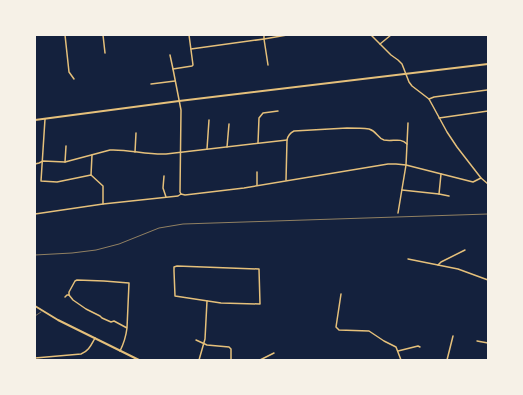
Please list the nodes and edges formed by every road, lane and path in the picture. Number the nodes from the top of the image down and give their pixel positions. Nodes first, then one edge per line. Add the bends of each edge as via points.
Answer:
1 (65, 35) edge
2 (103, 35) edge
3 (189, 35) edge
4 (264, 35) edge
5 (287, 35) edge
6 (370, 35) edge
7 (390, 35) edge
8 (264, 39) junction
9 (380, 44) junction
10 (191, 49) junction
11 (105, 53) dead end
12 (170, 55) dead end
13 (488, 64) edge
14 (268, 65) dead end
15 (173, 69) junction
16 (406, 74) junction
17 (74, 79) dead end
18 (175, 82) junction
19 (151, 84) dead end
20 (487, 90) edge
21 (429, 99) junction
22 (179, 101) junction
23 (278, 111) dead end
24 (488, 111) edge
25 (439, 118) junction
26 (45, 119) junction
27 (35, 120) edge
28 (209, 120) dead end
29 (408, 123) dead end
30 (229, 124) dead end
31 (136, 133) dead end
32 (287, 140) junction
33 (258, 143) junction
34 (407, 144) junction
35 (66, 146) dead end
36 (227, 147) junction
37 (207, 149) junction
38 (135, 152) junction
39 (180, 152) junction
40 (92, 155) junction
41 (43, 161) junction
42 (65, 162) junction
43 (35, 164) edge
44 (406, 166) junction
45 (257, 172) dead end
46 (441, 174) junction
47 (91, 175) junction
48 (164, 176) dead end
49 (481, 178) junction
50 (286, 180) junction
51 (488, 184) edge
52 (256, 185) junction
53 (402, 190) junction
54 (181, 194) junction
55 (439, 194) junction
56 (448, 196) dead end
57 (166, 197) junction
58 (103, 204) junction
59 (398, 213) dead end
60 (35, 214) edge
61 (465, 250) dead end
62 (408, 259) dead end
63 (438, 265) junction
64 (488, 280) edge
65 (341, 294) dead end
66 (69, 295) junction
67 (65, 298) dead end
68 (207, 301) junction
69 (35, 306) edge
70 (42, 310) junction
71 (35, 316) edge
72 (127, 328) junction
73 (453, 336) dead end
74 (95, 338) junction
75 (196, 340) dead end
76 (477, 341) dead end
77 (488, 343) edge
78 (204, 344) junction
79 (420, 347) dead end
80 (120, 351) junction
81 (398, 351) junction
82 (274, 353) dead end
83 (35, 358) edge
84 (138, 360) edge
85 (199, 360) edge
86 (231, 360) edge
87 (260, 360) edge
88 (401, 360) edge
89 (447, 360) edge

1 - 17 street via 69,72
2 - 11 street
3 - 10 street
4 - 8 street
5 - 8 street
6 - 9 street
7 - 9 street
8 - 10 street
8 - 14 street
9 - 16 street via 402,64
10 - 15 street via 193,65
12 - 15 street
13 - 16 main road
15 - 18 street
16 - 21 street via 412,86
16 - 22 main road
18 - 19 street
18 - 22 street
20 - 21 street
21 - 25 street
22 - 26 main road
22 - 39 street
23 - 33 street via 263,113 259,118
24 - 25 street
25 - 49 street
26 - 27 main road
26 - 41 street
28 - 37 street
29 - 34 street
30 - 36 street
31 - 38 street
32 - 33 street
32 - 34 street via 294,131 358,128 374,131 384,140 402,140
32 - 50 street
33 - 36 street
34 - 44 street
35 - 42 street
36 - 37 street
37 - 39 street
38 - 39 street
38 - 40 street via 110,150
39 - 54 street
40 - 42 street
40 - 47 street
41 - 42 street
41 - 43 street
41 - 47 street via 41,181 57,182
44 - 46 street
44 - 50 street via 388,164
44 - 53 street
45 - 52 street
46 - 49 street via 473,182
46 - 55 street
47 - 58 street via 103,186
48 - 57 street via 163,188
49 - 51 street
50 - 52 street
52 - 54 street
53 - 55 street
53 - 59 street
54 - 57 street
55 - 56 street
57 - 58 street
58 - 60 street
61 - 63 street
62 - 63 street
63 - 64 street
65 - 81 street via 337,329 369,331 396,347
66 - 67 street
66 - 72 street via 86,310
66 - 72 street via 77,280 128,283
68 - 68 street via 260,304 259,269 174,267 175,296
68 - 78 street
69 - 70 main road
70 - 71 path
70 - 74 main road
72 - 80 street
73 - 89 street
74 - 80 main road
74 - 83 street via 88,351 81,354
75 - 78 street
76 - 77 street
78 - 85 street
78 - 86 street via 230,347
79 - 81 street
80 - 84 main road
81 - 88 street
82 - 87 street

